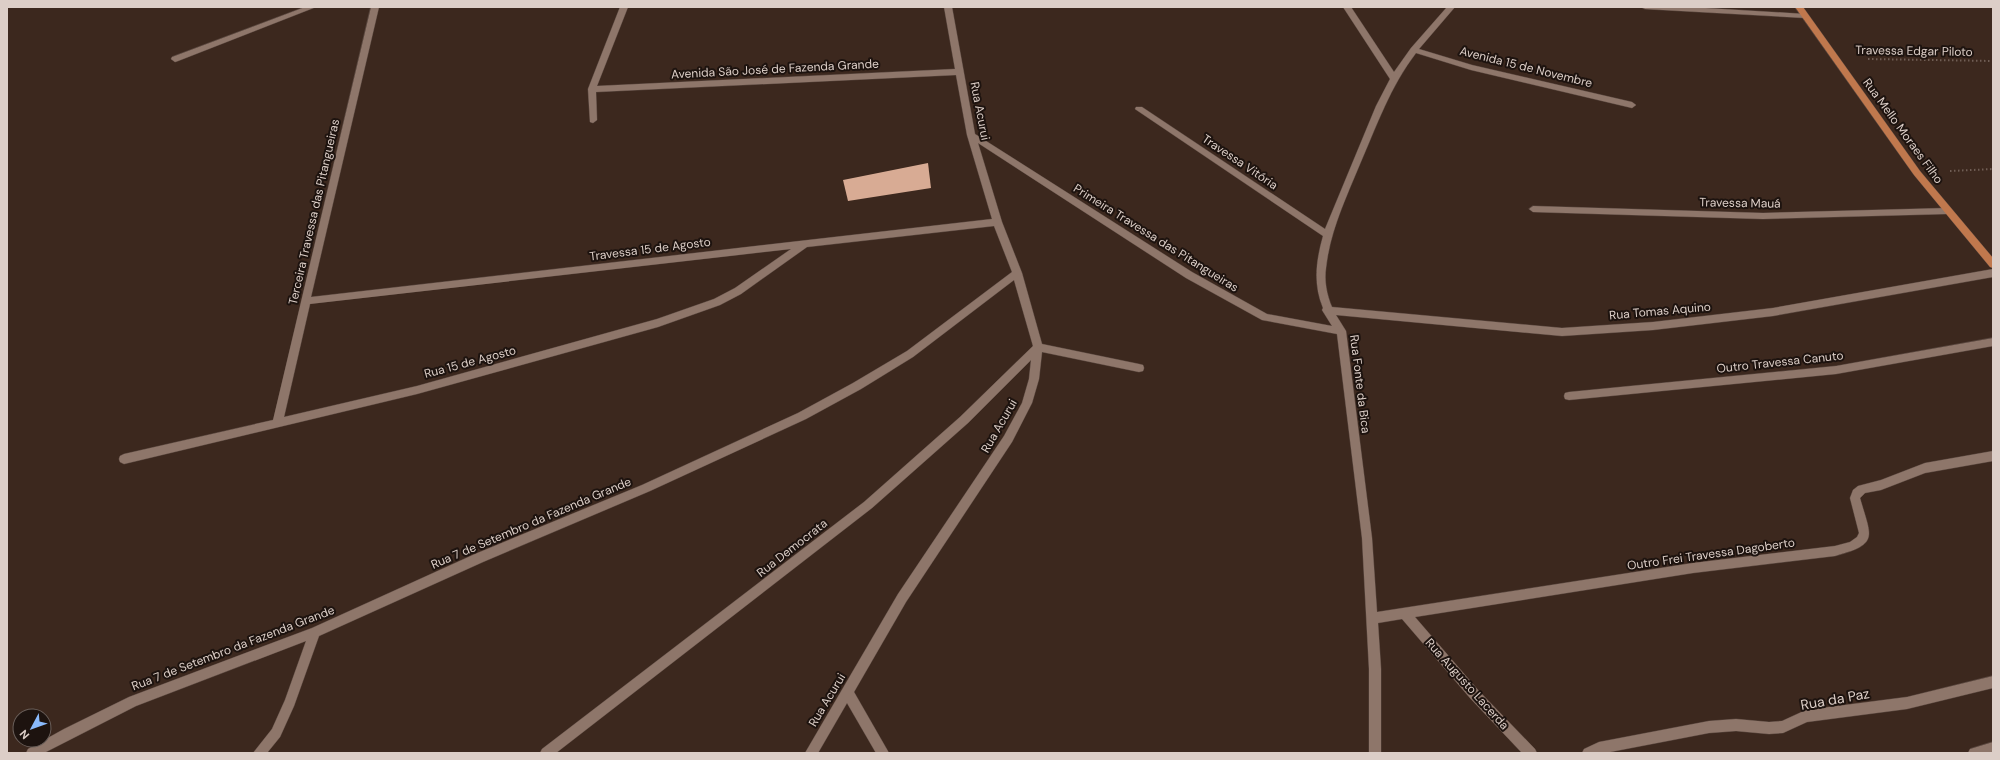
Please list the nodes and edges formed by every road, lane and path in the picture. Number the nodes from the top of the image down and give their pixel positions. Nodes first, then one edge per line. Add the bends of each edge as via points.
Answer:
1 (312, 7) edge
2 (374, 7) edge
3 (624, 7) edge
4 (948, 7) edge
5 (1347, 7) edge
6 (1451, 7) edge
7 (1644, 7) edge
8 (1799, 7) edge
9 (1805, 16) junction
10 (1414, 50) junction
11 (1835, 58) junction
12 (175, 59) dead end
13 (1993, 61) edge
14 (960, 72) junction
15 (1394, 79) junction
16 (592, 89) junction
17 (1632, 105) dead end
18 (1139, 109) dead end
19 (592, 120) dead end
20 (971, 135) junction
21 (1993, 169) edge
22 (1917, 173) junction
23 (1533, 209) dead end
24 (1947, 211) junction
25 (997, 222) junction
26 (1328, 236) junction
27 (805, 244) junction
28 (1993, 264) edge
29 (1017, 273) junction
30 (1993, 273) edge
31 (307, 301) junction
32 (1327, 310) junction
33 (1341, 331) junction
34 (1993, 342) edge
35 (1038, 347) junction
36 (1139, 368) dead end
37 (1569, 396) dead end
38 (277, 422) junction
39 (1993, 456) edge
40 (124, 459) dead end
41 (1404, 613) junction
42 (1373, 618) junction
43 (315, 632) junction
44 (1993, 682) edge
45 (847, 692) junction
46 (1993, 748) edge
47 (32, 753) edge
48 (259, 753) edge
49 (546, 753) edge
50 (810, 753) edge
51 (883, 753) edge
52 (1375, 753) edge
53 (1531, 753) edge
54 (1588, 753) edge
55 (1974, 753) edge

1 - 12 street
2 - 31 street, Terceira Travessa das Pitangueiras
3 - 16 street
4 - 14 street
5 - 15 street
6 - 10 street, Rua Fonte da Bica
7 - 9 street
8 - 9 main road, Rua Mello Moraes Filho
9 - 11 main road, Rua Mello Moraes Filho
10 - 15 street, Rua Fonte da Bica
10 - 17 street, Avenida 15 de Novembre via 1479,69
11 - 13 path, Travessa Edgar Piloto
11 - 22 main road, Rua Mello Moraes Filho
14 - 16 street, Avenida São José de Fazenda Grande
14 - 20 street, Rua Acurui
15 - 26 street, Rua Fonte da Bica via 1369,133
16 - 19 street
18 - 26 street, Travessa Vitória
20 - 25 street, Rua Acurui
20 - 33 street, Primeira Travessa das Pitangueiras via 1189,275 1266,318
21 - 22 path
22 - 24 main road, Rua Mello Moraes Filho
23 - 24 street, Travessa Mauá via 1763,216
24 - 28 main road, Rua Mello Moraes Filho
25 - 27 street, Travessa 15 de Agosto
25 - 29 street, Rua Acurui
26 - 32 street, Rua Fonte da Bica via 1321,264 1321,285
27 - 31 street, Travessa 15 de Agosto
27 - 38 street, Rua 15 de Agosto via 738,291 717,302 658,323 417,390
29 - 35 street, Rua Acurui
29 - 43 street, Rua 7 de Setembro da Fazenda Grande via 910,354 802,416 646,488 479,558
30 - 32 street, Rua Tomas Aquino via 1773,312 1653,326 1562,332
31 - 38 street, Terceira Travessa das Pitangueiras
32 - 33 street, Rua Fonte da Bica
33 - 42 street, Rua Fonte da Bica via 1367,538
34 - 37 street, Outro Travessa Canuto via 1836,370
35 - 36 street
35 - 45 street, Rua Acurui via 1034,379 1027,403 1008,439 902,598
35 - 49 street, Rua Democrata via 964,420 868,505
38 - 40 street, Rua 15 de Agosto
39 - 41 street, Outro Frei Travessa Dagoberto via 1925,468 1881,485 1862,489 1856,498 1864,533 1862,540 1853,546 1835,551 1693,568
41 - 42 street, Outro Frei Travessa Dagoberto
41 - 53 street, Rua Augusto Lacerda via 1474,694
42 - 52 street, Rua Fonte da Bica
43 - 47 street, Rua 7 de Setembro da Fazenda Grande via 133,701
43 - 48 street via 276,733
44 - 54 street, Rua da Paz via 1907,703 1806,716 1783,727 1708,727 1599,748
45 - 50 street, Rua Acurui
45 - 51 street
46 - 55 street

